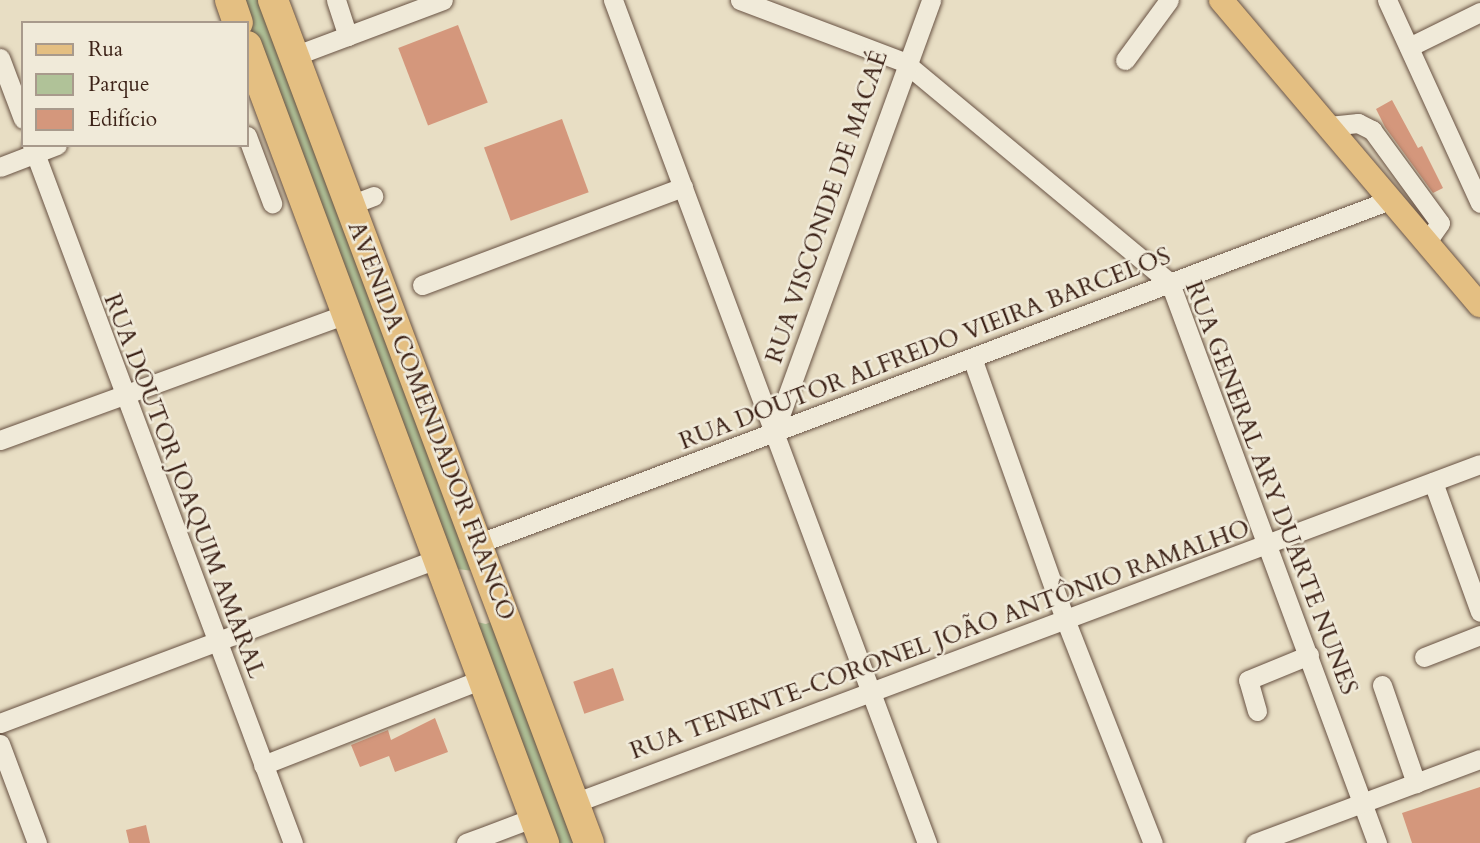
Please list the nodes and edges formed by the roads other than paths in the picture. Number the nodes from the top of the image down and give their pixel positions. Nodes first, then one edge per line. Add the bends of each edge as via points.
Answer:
1 (230, 0) edge
2 (273, 0) edge
3 (336, 0) edge
4 (443, 0) edge
5 (613, 0) edge
6 (740, 0) edge
7 (930, 0) edge
8 (1169, 0) edge
9 (1221, 0) edge
10 (1390, 1) edge
11 (1480, 12) edge
12 (237, 21) edge
13 (348, 36) junction
14 (1409, 47) junction
15 (248, 49) edge
16 (294, 56) junction
17 (0, 58) edge
18 (1125, 60) dead end
19 (904, 62) junction
20 (21, 114) edge
21 (1329, 126) junction
22 (248, 139) edge
23 (34, 149) edge
24 (1398, 165) junction
25 (0, 167) edge
26 (1473, 167) edge
27 (683, 187) junction
28 (1383, 192) junction
29 (272, 203) dead end
30 (1480, 203) edge
31 (1426, 243) junction
32 (1170, 283) junction
33 (422, 285) dead end
34 (1480, 305) edge
35 (347, 314) junction
36 (972, 358) junction
37 (122, 395) junction
38 (774, 432) junction
39 (0, 440) edge
40 (1480, 464) edge
41 (1433, 482) junction
42 (1270, 543) junction
43 (477, 544) junction
44 (438, 558) junction
45 (493, 586) junction
46 (454, 601) junction
47 (1480, 612) edge
48 (1065, 619) junction
49 (1480, 635) edge
50 (218, 642) junction
51 (1309, 654) junction
52 (1424, 657) dead end
53 (483, 679) junction
54 (1382, 685) dead end
55 (871, 692) junction
56 (1257, 711) dead end
57 (0, 723) edge
58 (0, 744) edge
59 (1480, 759) edge
60 (264, 765) junction
61 (1416, 783) junction
62 (574, 803) junction
63 (1362, 803) junction
64 (540, 830) edge
65 (37, 843) edge
66 (293, 843) edge
67 (466, 843) edge
68 (589, 843) edge
69 (927, 843) edge
70 (1153, 843) edge
71 (1255, 843) edge
72 (1377, 843) edge

1 - 12 highway
2 - 16 highway, AVENIDA COMENDADOR FRANCO
3 - 13 street
4 - 13 street
5 - 27 street
6 - 19 street, RUA GENERAL ARY DUARTE NUNES
7 - 19 street, RUA VISCONDE DE MACAÉ
8 - 18 street
9 - 21 main road
10 - 14 street
11 - 14 street
13 - 16 street
14 - 26 street
15 - 35 highway, AVENIDA COMENDADOR FRANCO
16 - 43 highway, AVENIDA COMENDADOR FRANCO via 361,201
17 - 20 street
19 - 32 street, RUA GENERAL ARY DUARTE NUNES
19 - 38 street, RUA VISCONDE DE MACAÉ
21 - 24 street via 1359,123 1372,130
21 - 28 main road
22 - 29 street
23 - 25 street
23 - 37 street, RUA DOUTOR JOAQUIM AMARAL
24 - 28 street, RUA DOUTOR ALFREDO VIEIRA BARCELOS
24 - 31 street via 1440,223
26 - 30 street
27 - 33 street
27 - 38 street
28 - 31 main road
28 - 32 street, RUA DOUTOR ALFREDO VIEIRA BARCELOS
31 - 34 main road
32 - 36 street, RUA DOUTOR ALFREDO VIEIRA BARCELOS
32 - 42 street, RUA GENERAL ARY DUARTE NUNES
35 - 37 street
35 - 44 highway, AVENIDA COMENDADOR FRANCO
36 - 38 street, RUA DOUTOR ALFREDO VIEIRA BARCELOS
36 - 48 street
37 - 39 street
37 - 50 street, RUA DOUTOR JOAQUIM AMARAL
38 - 43 street, RUA DOUTOR ALFREDO VIEIRA BARCELOS
38 - 55 street
40 - 41 street, RUA TENENTE-CORONEL JOÃO ANTÔNIO RAMALHO
41 - 42 street, RUA TENENTE-CORONEL JOÃO ANTÔNIO RAMALHO
41 - 47 street
42 - 48 street, RUA TENENTE-CORONEL JOÃO ANTÔNIO RAMALHO
42 - 51 street, RUA GENERAL ARY DUARTE NUNES
43 - 45 highway, AVENIDA COMENDADOR FRANCO
44 - 46 highway, AVENIDA COMENDADOR FRANCO
44 - 50 street
45 - 46 highway via 489,604 481,609 471,611
45 - 62 highway, AVENIDA COMENDADOR FRANCO
46 - 53 highway, AVENIDA COMENDADOR FRANCO
48 - 55 street, RUA TENENTE-CORONEL JOÃO ANTÔNIO RAMALHO
48 - 70 street
49 - 52 street
50 - 57 street
50 - 60 street, RUA DOUTOR JOAQUIM AMARAL
51 - 56 street via 1248,680
51 - 63 street, RUA GENERAL ARY DUARTE NUNES
53 - 60 street
53 - 64 highway, AVENIDA COMENDADOR FRANCO
54 - 61 street
55 - 62 street, RUA TENENTE-CORONEL JOÃO ANTÔNIO RAMALHO
55 - 69 street
58 - 65 street
59 - 61 street
60 - 66 street, RUA DOUTOR JOAQUIM AMARAL
61 - 63 street
62 - 68 highway, AVENIDA COMENDADOR FRANCO
63 - 71 street
63 - 72 street, RUA GENERAL ARY DUARTE NUNES
64 - 67 street

